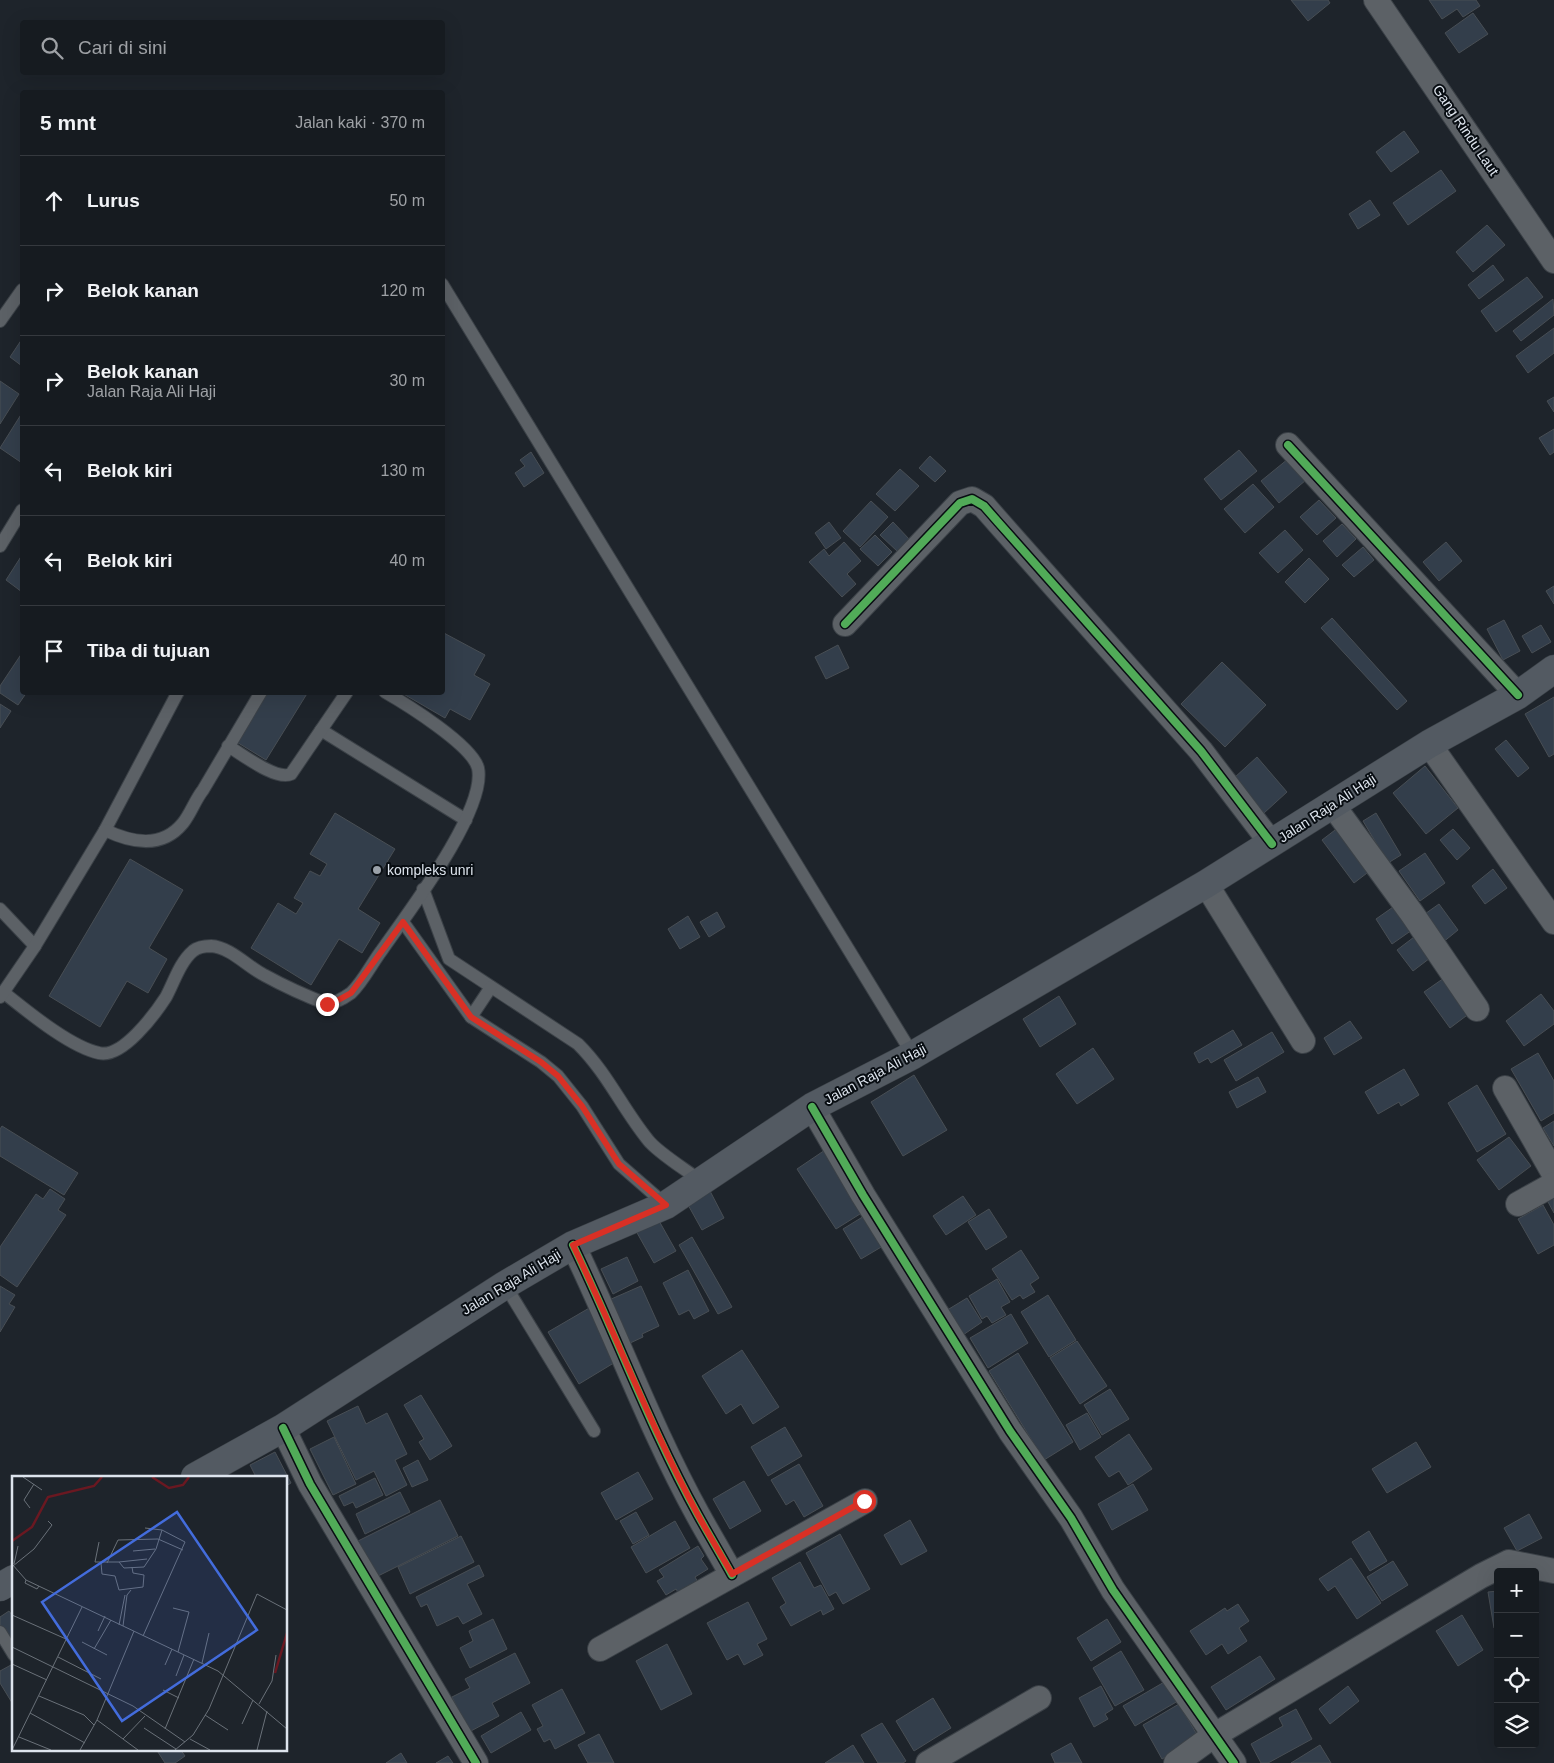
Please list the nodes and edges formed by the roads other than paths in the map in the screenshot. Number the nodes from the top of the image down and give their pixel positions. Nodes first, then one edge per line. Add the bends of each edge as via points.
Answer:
1 (1376, 0) edge
2 (1554, 261) edge
3 (445, 289) edge
4 (20, 293) edge
5 (0, 322) edge
6 (1288, 445) dead end
7 (20, 513) edge
8 (0, 546) edge
9 (845, 624) dead end
10 (1554, 669) edge
11 (176, 695) edge
12 (259, 695) edge
13 (345, 695) edge
14 (390, 695) edge
15 (1518, 695) junction
16 (321, 730) junction
17 (1429, 744) junction
18 (228, 746) junction
19 (1332, 804) junction
20 (466, 820) junction
21 (105, 830) junction
22 (1272, 844) junction
23 (1206, 884) junction
24 (423, 889) junction
25 (0, 910) edge
26 (403, 922) junction
27 (1554, 922) edge
28 (35, 946) junction
29 (491, 987) junction
30 (2, 995) edge
31 (1477, 1009) dead end
32 (471, 1017) junction
33 (1303, 1041) dead end
34 (913, 1055) junction
35 (1505, 1088) dead end
36 (812, 1107) junction
37 (1554, 1174) edge
38 (703, 1183) junction
39 (1554, 1184) edge
40 (1518, 1204) dead end
41 (666, 1205) junction
42 (573, 1245) junction
43 (504, 1285) junction
44 (283, 1428) junction
45 (594, 1431) dead end
46 (197, 1476) edge
47 (864, 1501) dead end
48 (1554, 1571) edge
49 (732, 1574) junction
50 (12, 1580) edge
51 (0, 1587) edge
52 (0, 1632) edge
53 (600, 1649) dead end
54 (12, 1652) edge
55 (1039, 1698) dead end
56 (1213, 1736) junction
57 (476, 1763) edge
58 (928, 1763) edge
59 (1176, 1763) edge
60 (1234, 1763) edge

1 - 2 street, Gang Rindu Laut
3 - 34 lane
4 - 5 lane
6 - 15 street
7 - 8 lane
9 - 22 street via 960,502 972,498 984,506 1201,751
10 - 15 main road, Jalan Raja Ali Haji
11 - 21 lane
12 - 18 lane
13 - 16 lane
14 - 20 lane via 453,738 471,755 479,778
15 - 17 main road, Jalan Raja Ali Haji
16 - 18 lane via 287,776 272,772
16 - 20 lane
17 - 19 main road, Jalan Raja Ali Haji
17 - 27 street
18 - 21 lane via 192,803 184,822 170,836 150,841 126,840
19 - 22 main road, Jalan Raja Ali Haji
19 - 31 street
20 - 24 lane
21 - 28 lane
22 - 23 main road, Jalan Raja Ali Haji
23 - 33 street
23 - 34 main road, Jalan Raja Ali Haji
24 - 26 lane
24 - 29 lane via 449,959
25 - 28 lane
26 - 30 lane via 351,993 333,1003 264,975 222,948 201,947 185,960 165,999 138,1032 123,1048 101,1054 75,1042
26 - 32 lane
28 - 30 lane
29 - 32 lane
29 - 38 lane via 578,1044 611,1082 649,1141
32 - 41 lane via 558,1076 582,1106 619,1164
34 - 36 main road, Jalan Raja Ali Haji
35 - 37 street
36 - 38 main road, Jalan Raja Ali Haji
36 - 56 street via 1010,1431
38 - 41 main road, Jalan Raja Ali Haji
39 - 40 street
41 - 42 main road, Jalan Raja Ali Haji
42 - 43 main road, Jalan Raja Ali Haji
42 - 49 street via 685,1488
43 - 44 main road, Jalan Raja Ali Haji
43 - 45 lane
44 - 46 main road, Jalan Raja Ali Haji
44 - 57 street via 310,1484
47 - 49 street
48 - 56 street via 1508,1562
49 - 53 street
50 - 51 main road
52 - 54 lane
55 - 58 street
56 - 59 street
56 - 60 street

